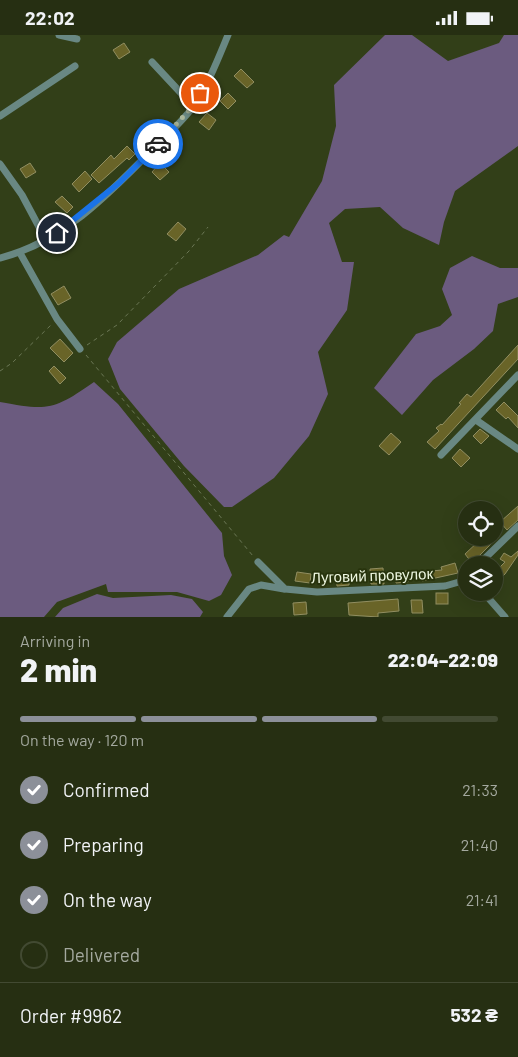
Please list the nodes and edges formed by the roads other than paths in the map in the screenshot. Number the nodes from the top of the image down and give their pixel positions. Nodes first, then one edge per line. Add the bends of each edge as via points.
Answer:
1 (60, 35) edge
2 (228, 35) edge
3 (77, 39) dead end
4 (152, 61) dead end
5 (74, 66) dead end
6 (193, 106) junction
7 (0, 116) edge
8 (0, 164) edge
9 (46, 240) junction
10 (20, 253) junction
11 (0, 258) edge
12 (80, 349) road end
13 (518, 375) edge
14 (476, 420) junction
15 (518, 449) edge
16 (441, 455) dead end
17 (518, 526) edge
18 (487, 556) edge
19 (258, 562) road end
20 (458, 582) edge
21 (285, 589) junction
22 (491, 601) edge
23 (227, 617) edge
24 (505, 617) edge

1 - 3 street
2 - 6 street
4 - 6 street
5 - 7 street
6 - 9 street via 119,183
8 - 9 street via 22,195
9 - 10 street
10 - 11 street
10 - 12 street via 57,319
13 - 14 street
14 - 15 street
14 - 16 street
17 - 18 street
19 - 21 street
20 - 21 street, Луговий провулок via 445,586 317,592
21 - 23 street, Луговий провулок via 261,585 249,589
22 - 24 street

